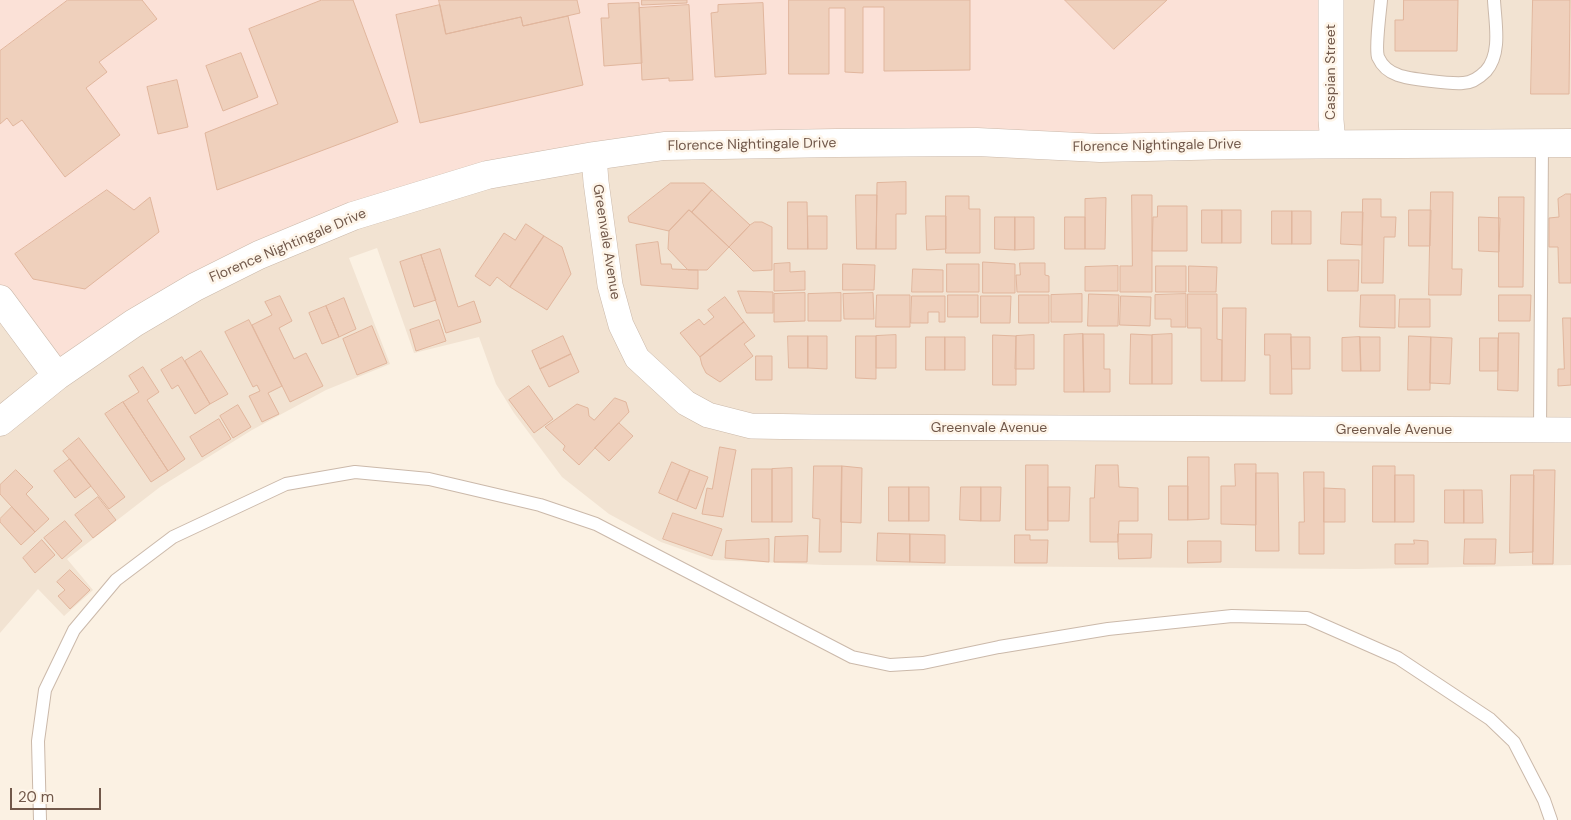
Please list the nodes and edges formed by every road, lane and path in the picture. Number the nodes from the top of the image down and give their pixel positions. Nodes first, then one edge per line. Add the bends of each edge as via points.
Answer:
1 (1331, 0) edge
2 (1381, 0) edge
3 (1494, 0) edge
4 (1571, 143) edge
5 (1333, 144) junction
6 (1542, 144) junction
7 (594, 156) junction
8 (0, 299) edge
9 (56, 376) junction
10 (0, 422) edge
11 (1540, 430) junction
12 (1571, 430) edge
13 (40, 820) edge
14 (1551, 820) edge

1 - 5 street, Caspian Street
2 - 3 lane via 1377,54 1388,70 1399,76 1464,83 1477,79 1494,58
4 - 6 street, Florence Nightingale Drive
5 - 6 street, Florence Nightingale Drive
5 - 7 street, Florence Nightingale Drive via 1100,148 977,142 664,146
6 - 11 lane
7 - 9 street, Florence Nightingale Drive via 487,175 353,216 259,255 195,287 134,323
7 - 11 street, Greenvale Avenue via 610,285 621,325 637,358 686,403 708,415 751,426
8 - 9 street
9 - 10 street, Florence Nightingale Drive
11 - 12 street, Greenvale Avenue
13 - 14 lane via 38,741 45,690 74,630 116,580 173,537 286,484 355,472 429,479 540,505 596,524 852,657 890,665 923,663 1108,629 1232,616 1307,618 1398,658 1490,719 1514,742

